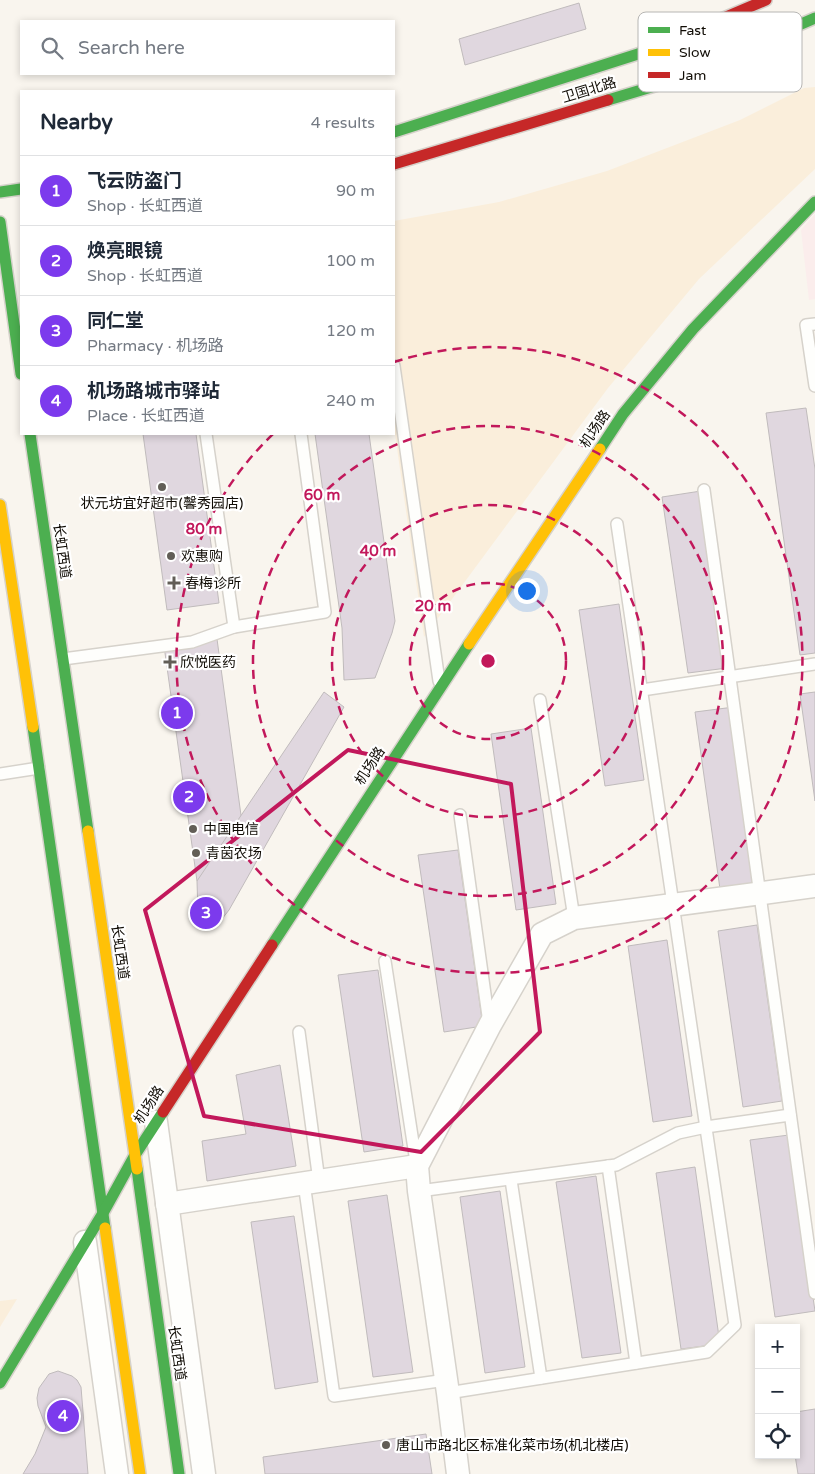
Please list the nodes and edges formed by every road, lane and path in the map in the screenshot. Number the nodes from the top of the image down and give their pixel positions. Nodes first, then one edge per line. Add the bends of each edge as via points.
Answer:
1 (766, 0) edge
2 (738, 12) edge
3 (815, 18) edge
4 (802, 24) edge
5 (638, 54) edge
6 (638, 91) edge
7 (395, 132) edge
8 (395, 164) edge
9 (20, 190) edge
10 (0, 192) edge
11 (815, 202) edge
12 (14, 221) dead end
13 (0, 222) edge
14 (815, 324) edge
15 (20, 367) edge
16 (395, 373) edge
17 (815, 386) edge
18 (30, 435) edge
19 (206, 435) edge
20 (301, 435) edge
21 (704, 490) dead end
22 (0, 506) edge
23 (618, 524) dead end
24 (234, 627) junction
25 (63, 658) junction
26 (815, 664) edge
27 (730, 677) junction
28 (440, 688) junction
29 (642, 690) junction
30 (540, 700) dead end
31 (40, 768) junction
32 (0, 774) edge
33 (460, 815) dead end
34 (815, 886) edge
35 (760, 893) junction
36 (673, 905) junction
37 (574, 918) junction
38 (385, 961) dead end
39 (490, 1025) junction
40 (299, 1032) dead end
41 (790, 1115) junction
42 (156, 1122) junction
43 (706, 1127) junction
44 (135, 1155) junction
45 (417, 1166) junction
46 (608, 1166) junction
47 (511, 1180) junction
48 (312, 1182) junction
49 (419, 1191) junction
50 (167, 1204) junction
51 (103, 1212) junction
52 (86, 1242) junction
53 (815, 1293) edge
54 (636, 1363) junction
55 (541, 1378) junction
56 (0, 1383) edge
57 (447, 1386) junction
58 (117, 1474) edge
59 (140, 1474) edge
60 (179, 1474) edge
61 (204, 1474) edge
62 (458, 1474) edge

1 - 2 street, 卫国北路
3 - 4 street, 卫国北路
5 - 7 street, 卫国北路
6 - 8 street, 卫国北路
9 - 10 street
11 - 28 street, 机场路 via 693,329 623,414
12 - 13 street
13 - 15 street
14 - 17 lane via 806,325
16 - 28 lane
18 - 25 street, 长虹西道
19 - 24 lane
20 - 24 lane via 325,612
21 - 27 lane
22 - 31 street
23 - 29 lane
24 - 25 lane via 192,642
25 - 44 street, 长虹西道
26 - 27 lane
27 - 29 lane
27 - 35 lane
28 - 42 street, 机场路
29 - 36 lane
30 - 37 lane
31 - 32 lane
31 - 51 street
33 - 39 lane
34 - 35 street
35 - 36 street
35 - 41 lane
36 - 37 street
36 - 43 lane
37 - 39 street via 542,934
38 - 45 lane
39 - 45 street
40 - 48 lane
41 - 43 lane
41 - 53 lane
42 - 44 street, 机场路
42 - 50 street
43 - 46 lane via 678,1133 616,1165
43 - 54 lane via 735,1325 707,1352
44 - 51 street, 机场路
44 - 60 street, 长虹西道
45 - 48 street
45 - 49 street
46 - 47 lane
46 - 54 lane
47 - 49 lane
47 - 55 lane
48 - 50 street
48 - 57 lane via 334,1396
49 - 57 street
50 - 61 street
51 - 52 street, 机场路
51 - 59 street
52 - 56 street, 机场路
52 - 58 street
54 - 55 lane
55 - 57 lane
57 - 62 street

